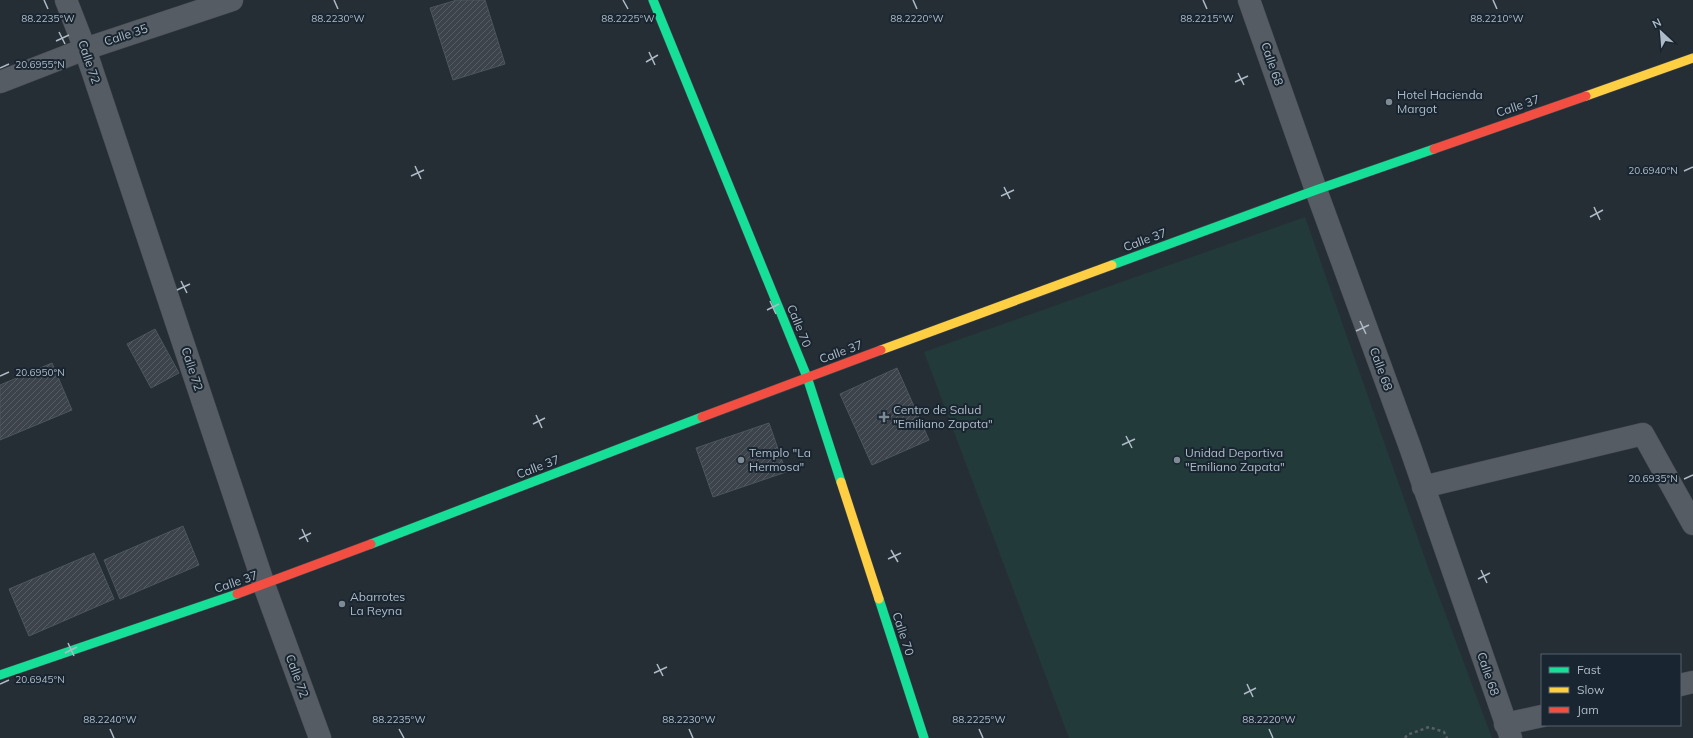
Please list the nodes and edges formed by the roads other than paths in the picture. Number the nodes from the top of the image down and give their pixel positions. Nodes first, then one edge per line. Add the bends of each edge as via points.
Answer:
1 (66, 0) edge
2 (232, 0) edge
3 (653, 0) edge
4 (1249, 0) edge
5 (85, 49) junction
6 (1693, 58) edge
7 (0, 82) edge
8 (1316, 190) junction
9 (807, 377) junction
10 (1423, 486) junction
11 (1693, 524) edge
12 (264, 585) junction
13 (0, 675) edge
14 (1693, 682) edge
15 (1681, 685) edge
16 (1541, 716) edge
17 (1508, 731) edge
18 (320, 738) edge
19 (924, 738) edge

1 - 5 street, Calle 72
2 - 5 street, Calle 35
3 - 9 street, Calle 70
4 - 8 street, Calle 68
5 - 7 street, Calle 35
5 - 12 street, Calle 72
6 - 8 street, Calle 37
8 - 9 street, Calle 37
8 - 10 street, Calle 68
9 - 12 street, Calle 37
9 - 19 street, Calle 70
10 - 11 street via 1642,434
10 - 17 street, Calle 68
12 - 13 street, Calle 37
12 - 18 street, Calle 72
14 - 15 street
16 - 17 street

